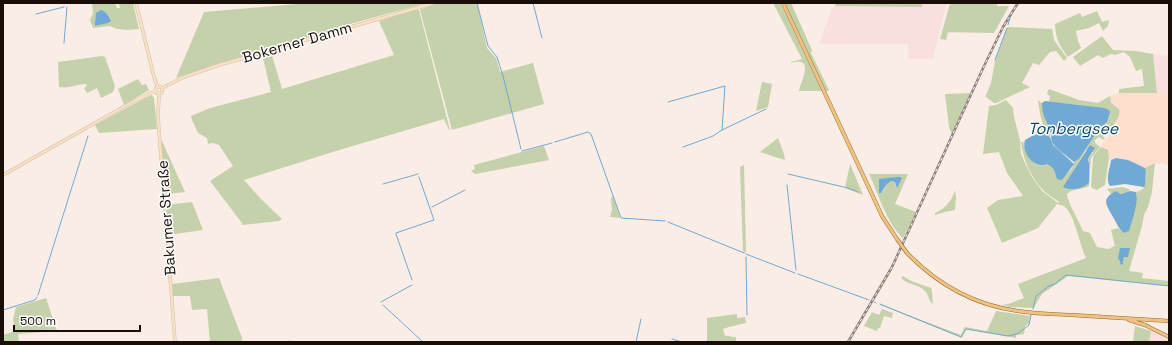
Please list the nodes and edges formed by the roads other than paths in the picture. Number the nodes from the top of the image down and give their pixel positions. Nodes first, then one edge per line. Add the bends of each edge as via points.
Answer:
1 (136, 3) edge
2 (434, 3) edge
3 (783, 3) edge
4 (157, 86) junction
5 (162, 88) junction
6 (155, 91) junction
7 (159, 93) junction
8 (3, 175) edge
9 (1125, 318) junction
10 (1169, 321) edge
11 (1169, 337) edge
12 (175, 342) edge

1 - 4 main road
2 - 5 main road, Bokerner Damm via 219,65
3 - 9 main road, bridge via 882,216 907,253 917,263 938,281 984,304 1018,311
4 - 5 main road
4 - 6 main road
5 - 7 main road via 162,92
6 - 7 main road
6 - 8 main road
7 - 12 main road, Bakumer Straße via 158,117
9 - 10 main road
9 - 11 main road

